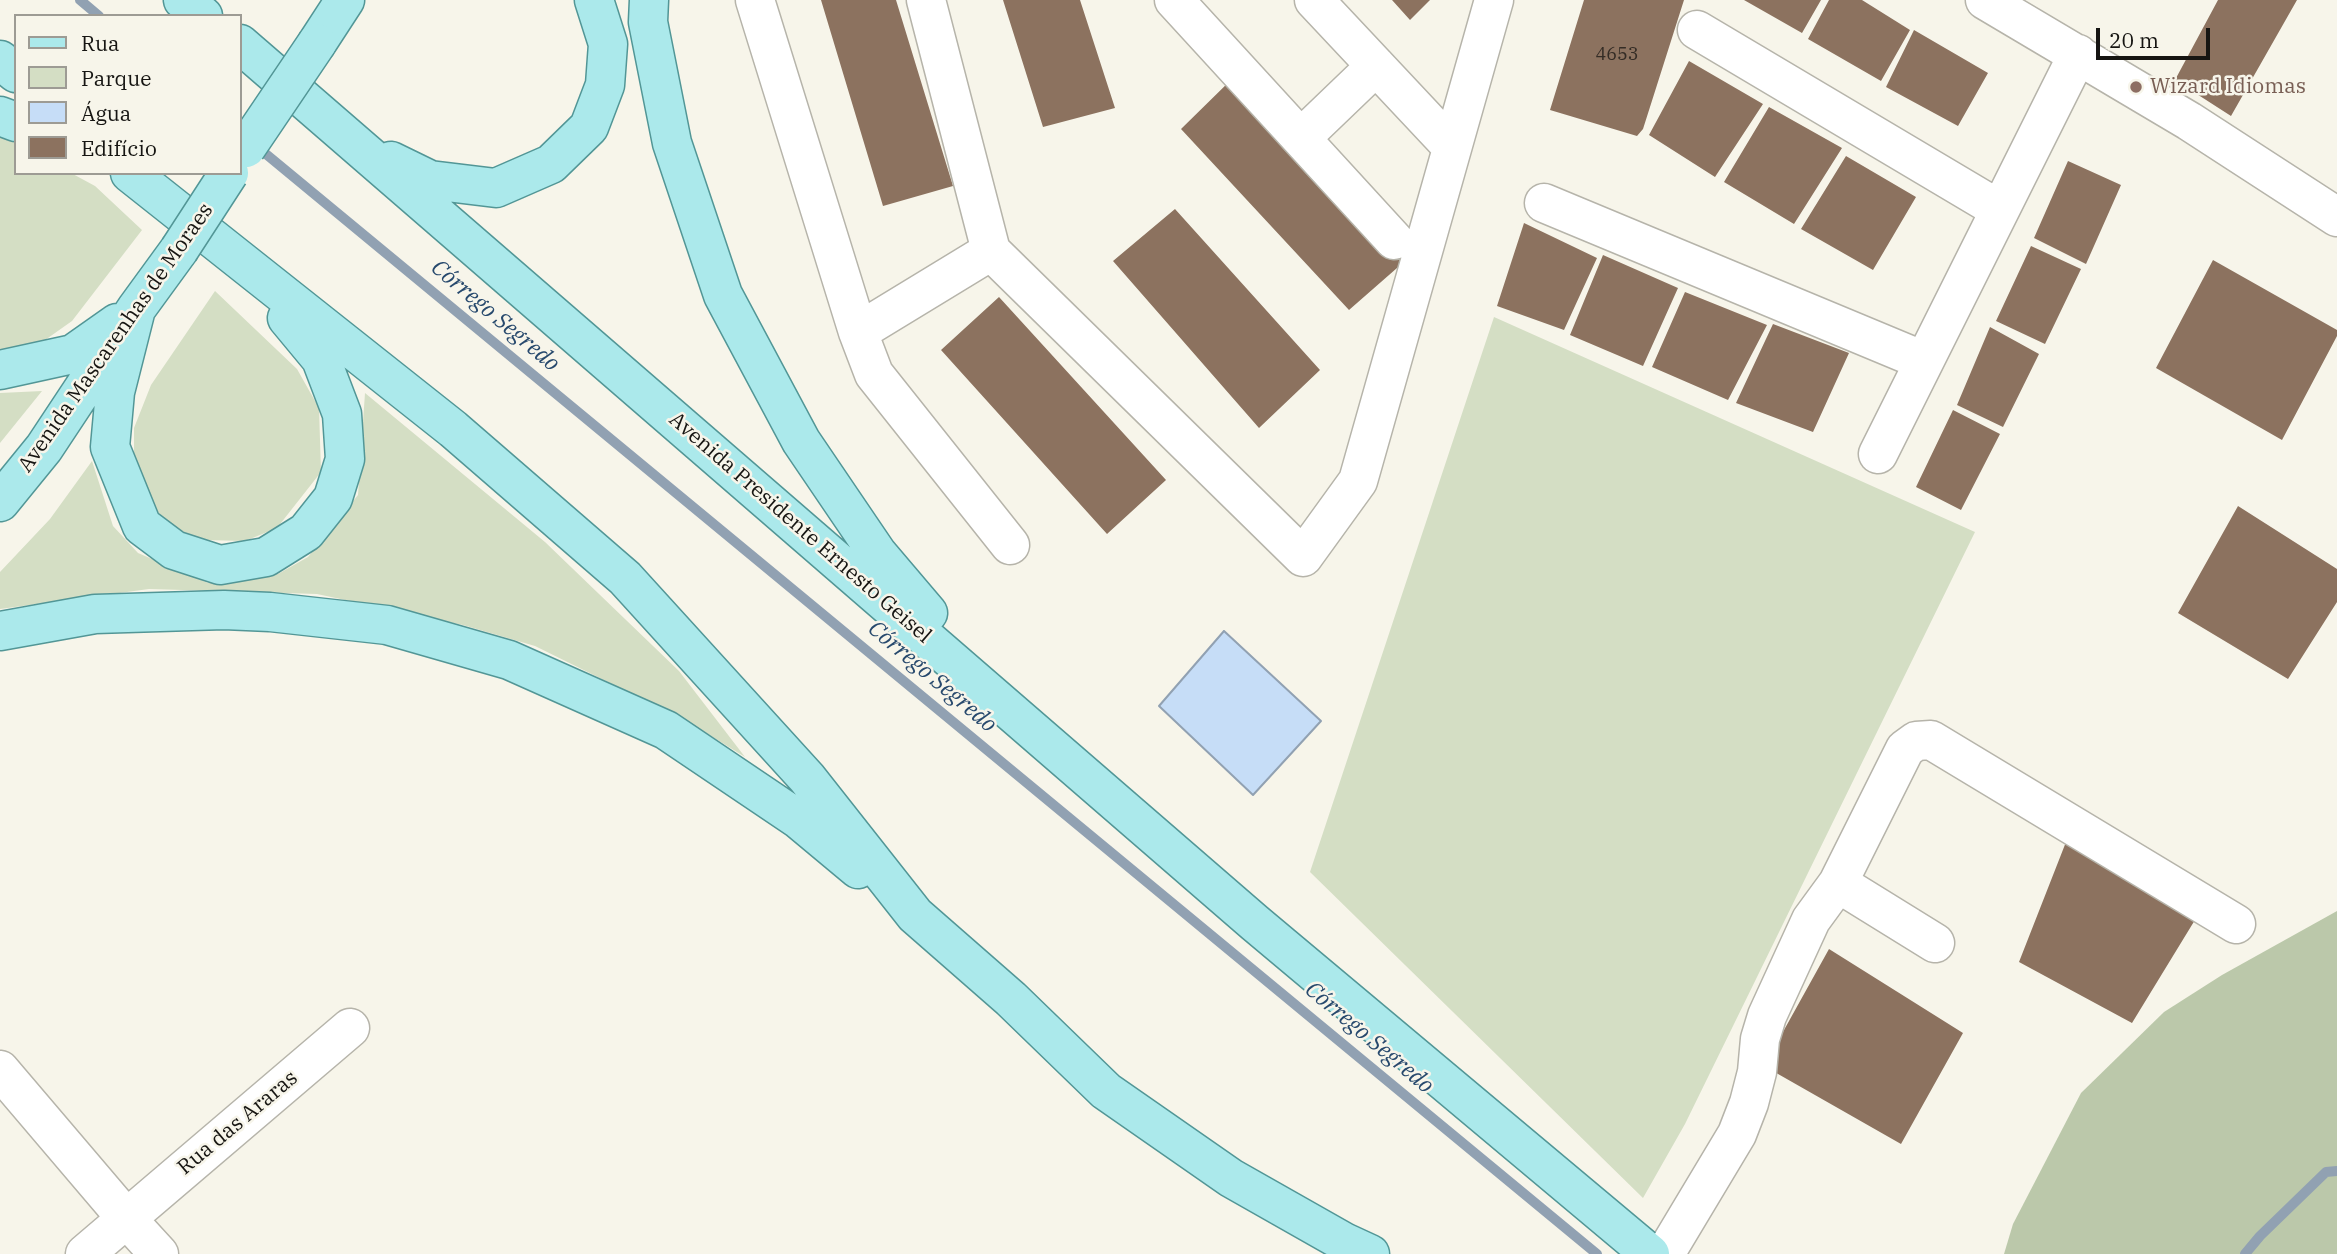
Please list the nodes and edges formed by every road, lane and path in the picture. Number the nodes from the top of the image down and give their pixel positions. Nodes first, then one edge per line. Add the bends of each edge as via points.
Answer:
1 (183, 0) edge
2 (345, 0) edge
3 (594, 0) edge
4 (649, 0) edge
5 (755, 0) edge
6 (926, 0) edge
7 (1174, 0) edge
8 (1314, 0) edge
9 (1494, 0) edge
10 (1985, 0) edge
11 (201, 14) edge
12 (1697, 30) dead end
13 (242, 46) edge
14 (2078, 54) junction
15 (0, 60) edge
16 (1376, 66) junction
17 (14, 72) edge
18 (1301, 138) junction
19 (360, 147) junction
20 (1452, 147) junction
21 (242, 154) edge
22 (130, 175) edge
23 (228, 175) edge
24 (1544, 203) dead end
25 (2000, 210) junction
26 (2337, 217) edge
27 (1394, 240) dead end
28 (991, 251) junction
29 (241, 262) junction
30 (136, 309) junction
31 (858, 332) junction
32 (1924, 361) junction
33 (0, 370) edge
34 (1878, 454) dead end
35 (0, 502) edge
36 (1010, 545) dead end
37 (0, 631) edge
38 (1009, 708) junction
39 (1838, 883) junction
40 (915, 915) junction
41 (2236, 924) dead end
42 (1935, 943) dead end
43 (350, 1028) dead end
44 (0, 1070) edge
45 (126, 1218) junction
46 (1348, 1250) edge
47 (85, 1254) edge
48 (159, 1254) edge
49 (1650, 1254) edge
50 (1665, 1254) edge

1 - 11 main road
2 - 21 main road, bridge
3 - 19 main road via 608,44 605,85 589,127 551,164 496,188 430,180
4 - 38 main road via 672,143 723,295 801,441 877,553
5 - 31 street
6 - 28 street
7 - 18 street
8 - 16 street
9 - 20 street
10 - 14 street
12 - 25 street
13 - 19 main road, Avenida Presidente Ernesto Geisel
14 - 25 street
14 - 26 street
15 - 17 main road
16 - 18 street
16 - 20 street
18 - 27 street
19 - 38 main road, Avenida Presidente Ernesto Geisel
20 - 28 street via 1358,481 1303,557
22 - 29 main road
23 - 30 main road, Avenida Mascarenhas de Moraes, bridge
24 - 32 street
25 - 32 street
28 - 31 street
29 - 30 main road via 321,359 342,414 345,459 333,498 306,532 266,557 220,565 174,550 142,526 110,447 115,392
29 - 40 main road via 453,429 625,578 807,778
30 - 33 main road via 73,354
30 - 35 main road, Avenida Mascarenhas de Moraes via 44,448
31 - 36 street via 874,374
32 - 34 street
37 - 40 main road via 95,614 270,612 387,625 509,660 666,730 798,819
38 - 49 main road, Avenida Presidente Ernesto Geisel via 1255,923
39 - 41 street via 1905,750 1916,741 1931,740
39 - 42 street
39 - 50 street via 1811,920 1767,1016 1757,1072 1737,1134
40 - 46 main road via 1106,1091 1231,1178
43 - 45 street, Rua das Araras
44 - 45 street
45 - 47 street, Rua das Araras
45 - 48 street

